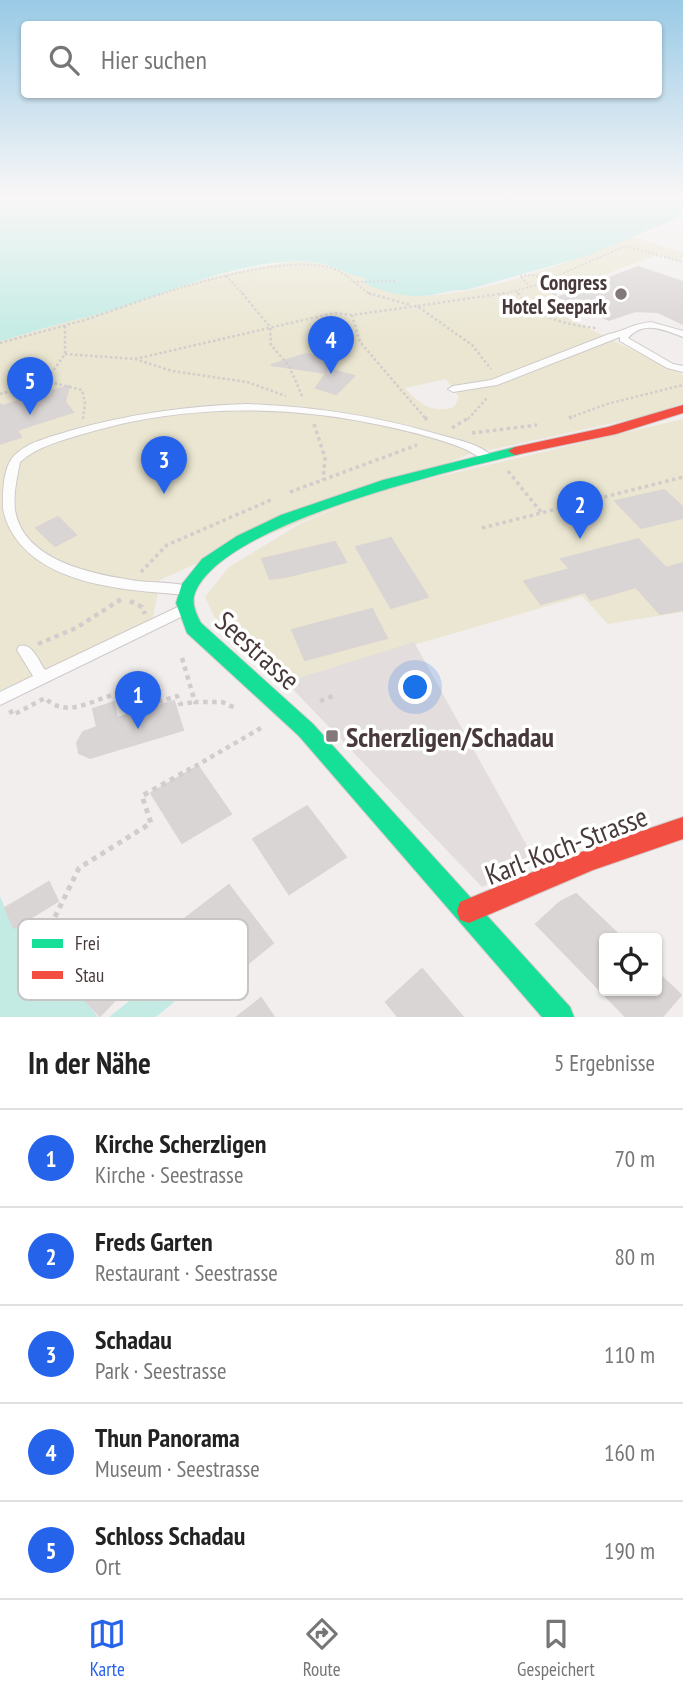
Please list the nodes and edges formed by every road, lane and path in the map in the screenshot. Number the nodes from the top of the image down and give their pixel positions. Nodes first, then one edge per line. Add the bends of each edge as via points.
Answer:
1 (683, 262) edge
2 (226, 276) junction
3 (395, 281) dead end
4 (550, 281) junction
5 (353, 282) junction
6 (537, 285) junction
7 (531, 287) junction
8 (516, 291) junction
9 (556, 295) dead end
10 (418, 306) junction
11 (352, 315) junction
12 (65, 326) junction
13 (270, 327) junction
14 (627, 333) junction
15 (683, 334) edge
16 (612, 336) junction
17 (0, 343) edge
18 (65, 354) junction
19 (135, 359) junction
20 (683, 369) edge
21 (46, 381) junction
22 (493, 383) junction
23 (683, 384) edge
24 (453, 389) dead end
25 (0, 394) edge
26 (683, 409) edge
27 (309, 411) junction
28 (568, 419) dead end
29 (543, 424) dead end
30 (86, 427) junction
31 (436, 437) junction
32 (493, 459) junction
33 (683, 477) edge
34 (323, 480) junction
35 (541, 512) junction
36 (482, 527) dead end
37 (135, 585) junction
38 (187, 590) junction
39 (183, 610) junction
40 (177, 648) dead end
41 (24, 650) joint
42 (42, 678) junction
43 (1, 699) edge
44 (195, 702) junction
45 (247, 712) dead end
46 (272, 722) dead end
47 (683, 828) edge
48 (469, 911) junction
49 (54, 919) edge
50 (560, 1017) edge

1 - 4 path via 625,246
2 - 5 path via 311,263 348,275
2 - 12 path
2 - 13 path
3 - 5 path
4 - 6 path
4 - 7 path via 520,276
5 - 10 path via 377,298
6 - 7 path
6 - 9 path
7 - 8 path
8 - 10 path
8 - 16 path via 522,303 571,326 596,328
10 - 11 path
10 - 22 path via 472,345 490,365
11 - 13 path via 334,313
11 - 31 path via 360,342 422,411
12 - 17 path
12 - 18 path
13 - 19 path
13 - 27 path via 271,345 289,366
14 - 15 lane via 657,324
14 - 16 lane
14 - 20 lane via 623,339 628,344
16 - 22 lane
18 - 19 path
18 - 21 path
19 - 27 path via 172,371 260,385
21 - 25 path
21 - 30 path via 82,390
22 - 24 lane
22 - 31 path via 472,416
23 - 28 path
26 - 32 street, Seestrasse
27 - 30 lane via 196,411
27 - 31 lane via 377,420
27 - 34 path via 326,449
29 - 31 path
30 - 37 lane via 34,446 15,461 9,493 11,519 19,536 44,560
31 - 32 lane
31 - 34 path
32 - 35 path
32 - 38 street, Seestrasse via 395,478 298,513 211,562
33 - 35 path
34 - 37 path via 167,545 146,563
35 - 36 path
37 - 38 lane
37 - 41 path via 102,613
38 - 39 street, Seestrasse
39 - 42 lane
39 - 48 street, Seestrasse via 194,628 306,730
40 - 44 path
41 - 42 lane
42 - 43 lane
43 - 44 path via 13,715 45,698 52,706 65,709 116,694 129,711 177,696 180,704
44 - 45 path via 222,702
46 - 49 path via 142,796 151,823 79,868
47 - 48 street, Karl-Koch-Strasse via 589,860
48 - 50 street, Seestrasse

